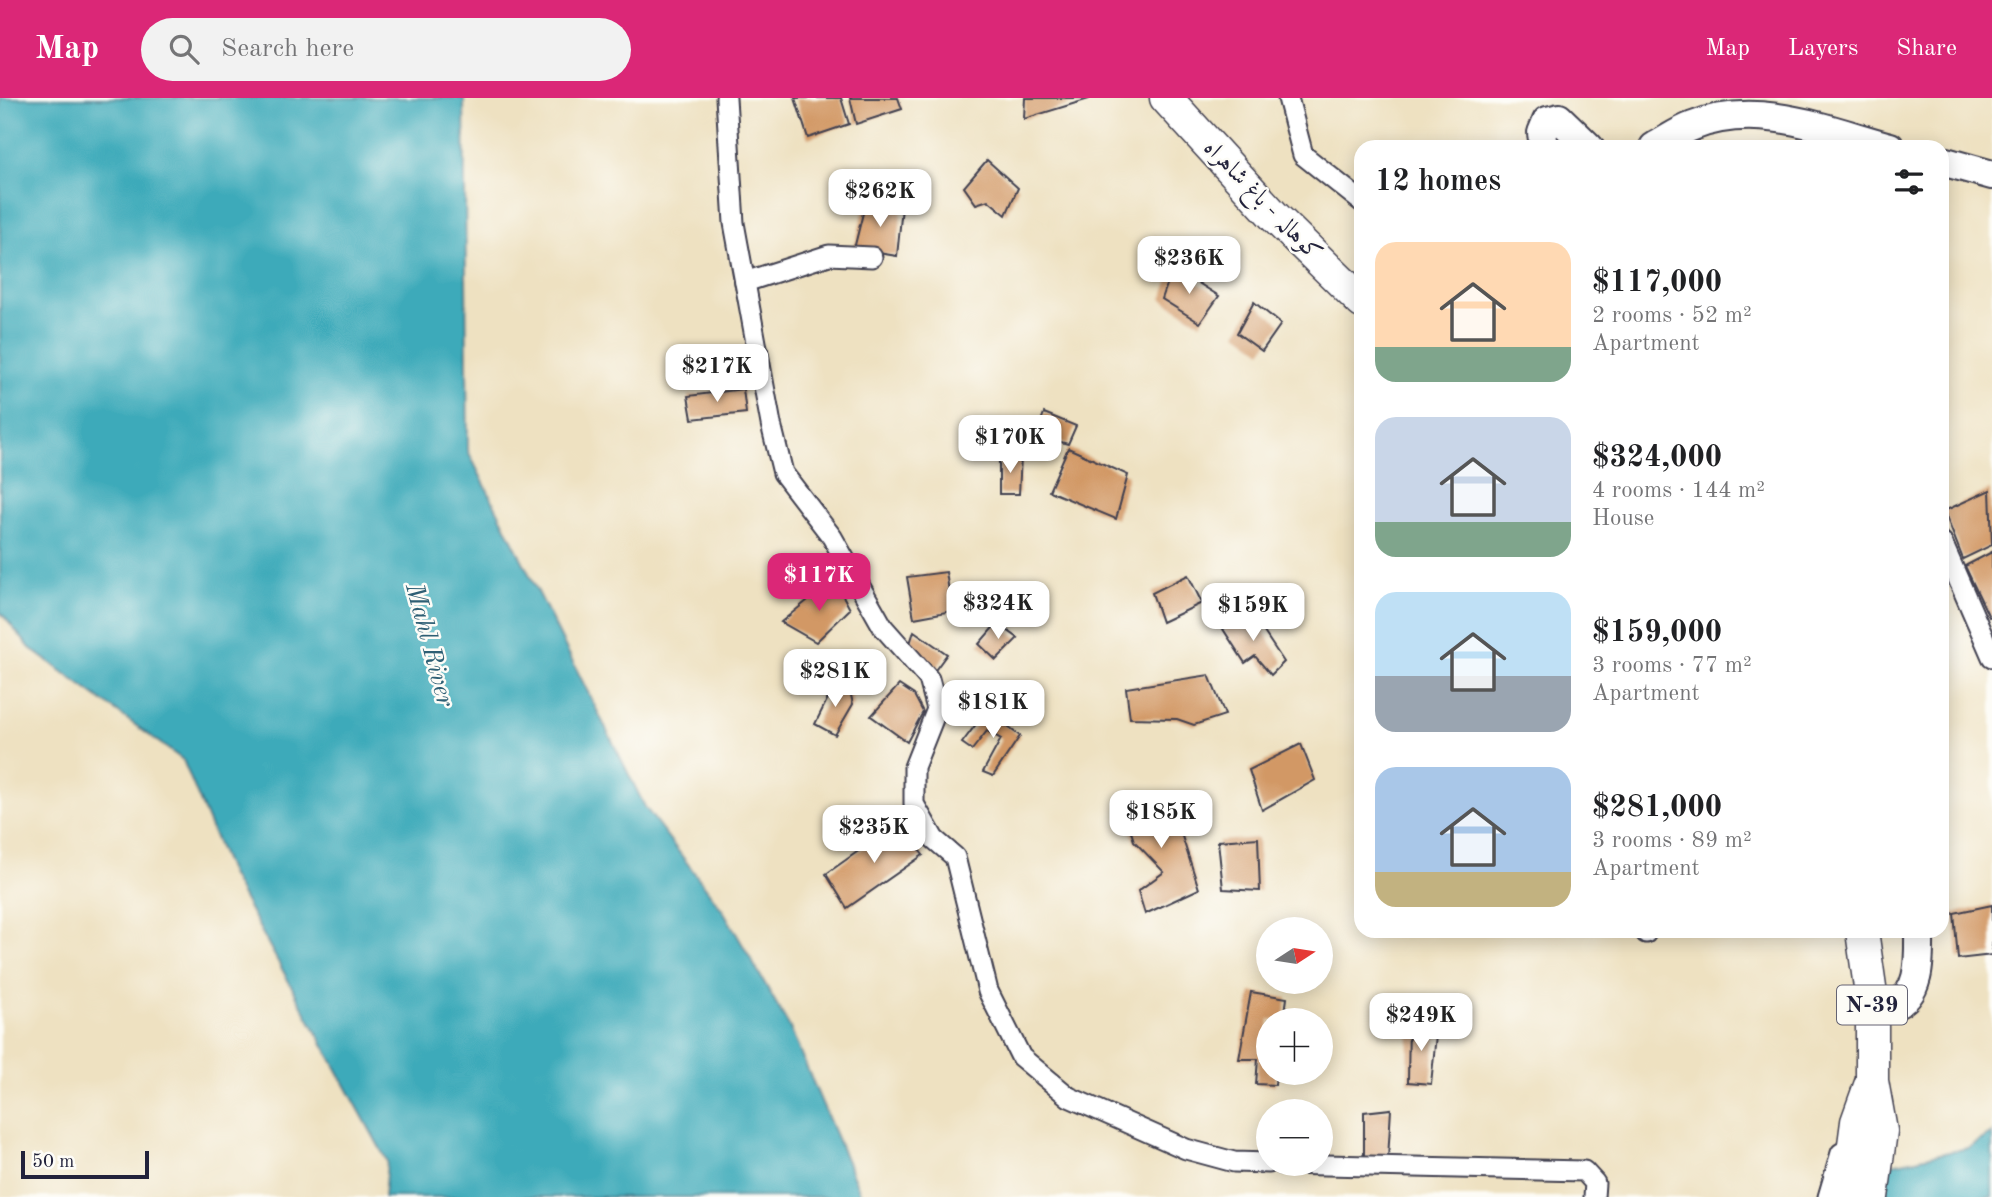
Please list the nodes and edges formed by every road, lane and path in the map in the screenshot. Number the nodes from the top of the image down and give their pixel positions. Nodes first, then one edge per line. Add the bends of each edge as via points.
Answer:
1 (726, 98) edge
2 (1166, 98) edge
3 (1288, 98) edge
4 (1764, 108) edge
5 (1543, 140) edge
6 (1582, 140) edge
7 (1667, 140) edge
8 (1865, 140) edge
9 (1949, 163) edge
10 (1992, 175) edge
11 (1354, 196) edge
12 (872, 257) dead end
13 (745, 282) junction
14 (1354, 294) edge
15 (1949, 558) edge
16 (1992, 657) edge
17 (1863, 938) edge
18 (1919, 938) edge
19 (1871, 1007) junction
20 (1872, 1068) junction
21 (1256, 1163) edge
22 (1333, 1165) edge
23 (1594, 1197) edge
24 (1828, 1197) edge
25 (1847, 1197) edge
26 (1872, 1197) edge

1 - 13 street via 734,223
2 - 14 main road, کوہالہ - باغ شاہراہ via 1275,217
3 - 11 street via 1303,155
4 - 7 main road via 1692,126
4 - 8 main road
5 - 6 main road via 1547,121 1559,118
9 - 10 main road
12 - 13 street via 829,255
13 - 21 street via 783,473 832,537 883,627 929,679 937,709 914,767 914,804 934,839 955,857 988,991 1021,1058 1069,1097 1186,1149 1234,1162
15 - 16 street
17 - 19 main road, N-39
18 - 19 main road via 1920,965 1910,993 1894,1005
19 - 20 main road, N-39
20 - 24 street via 1858,1084
20 - 25 main road via 1857,1122
20 - 26 main road via 1881,1130
22 - 23 street via 1584,1171 1595,1183

